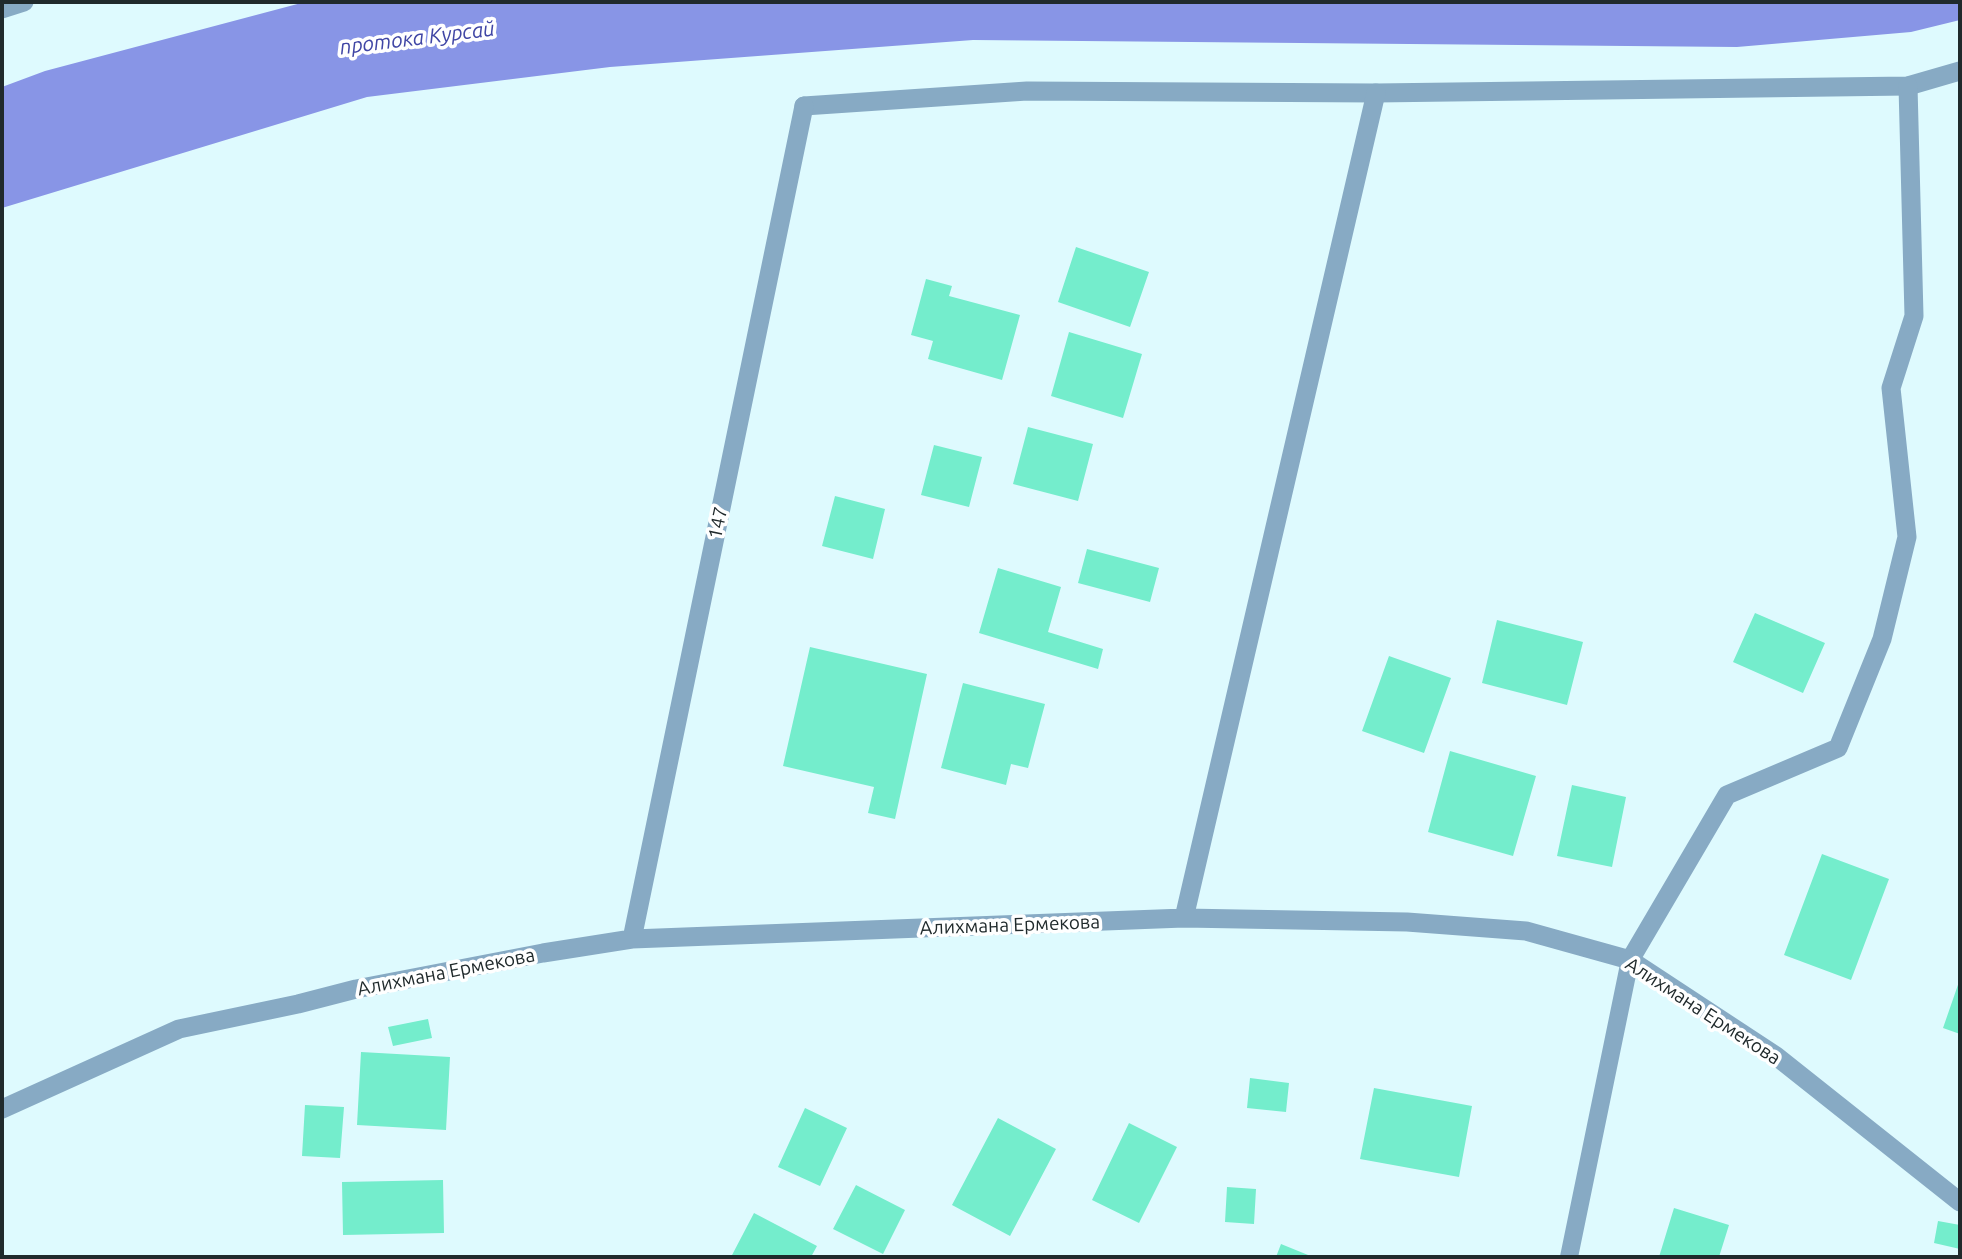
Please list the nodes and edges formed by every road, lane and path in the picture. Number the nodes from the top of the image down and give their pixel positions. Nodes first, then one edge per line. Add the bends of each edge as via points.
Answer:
1 (24, 2) edge
2 (2, 9) edge
3 (1960, 71) edge
4 (1909, 86) junction
5 (1376, 93) junction
6 (1184, 918) junction
7 (632, 939) junction
8 (1630, 960) junction
9 (2, 1109) edge
10 (1960, 1202) edge
11 (1569, 1257) edge

1 - 2 street
3 - 4 street
4 - 5 street
4 - 8 street via 1914,316 1891,388 1907,537 1882,639 1838,748 1727,795
5 - 6 street
5 - 7 street, 147 via 1027,91 804,106
6 - 7 street, Алихмана Ермекова
6 - 8 street, Алихмана Ермекова via 1407,922 1526,931
7 - 9 street, Алихмана Ермекова via 356,989 179,1029
8 - 10 street, Алихмана Ермекова via 1776,1056
8 - 11 lane

